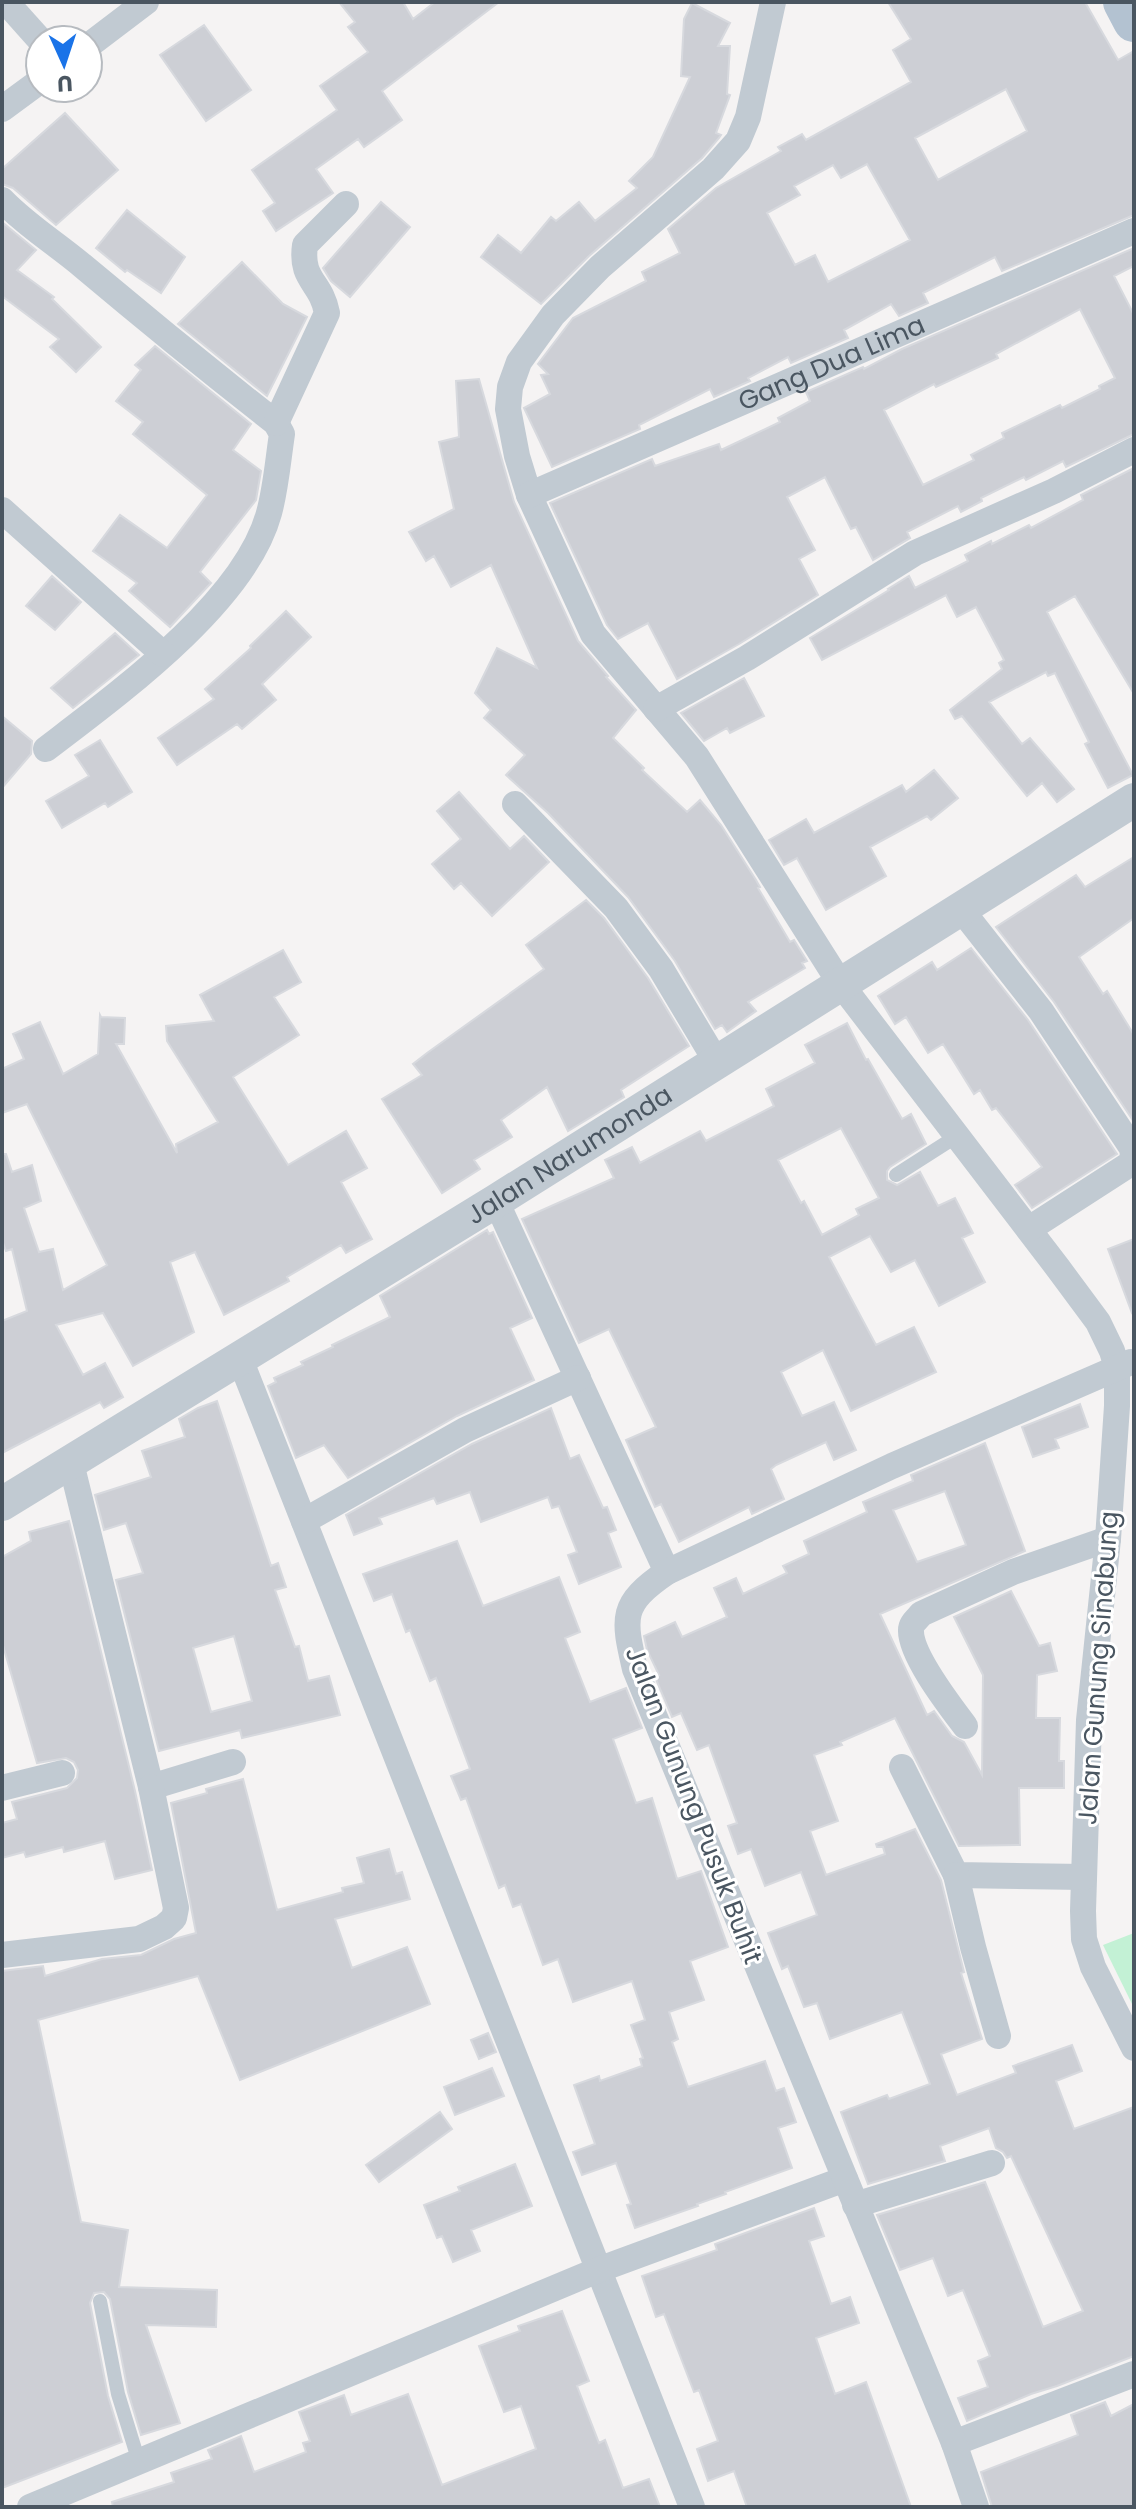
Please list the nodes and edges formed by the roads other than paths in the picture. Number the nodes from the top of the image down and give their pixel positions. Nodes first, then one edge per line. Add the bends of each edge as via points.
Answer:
1 (6, 2) edge
2 (146, 2) edge
3 (773, 2) edge
4 (1124, 2) edge
5 (1134, 21) edge
6 (26, 24) edge
7 (104, 34) edge
8 (24, 93) edge
9 (2, 109) edge
10 (2, 200) edge
11 (346, 204) dead end
12 (1134, 231) edge
13 (276, 423) junction
14 (1134, 450) edge
15 (529, 495) junction
16 (2, 510) edge
17 (163, 654) junction
18 (656, 709) junction
19 (46, 749) dead end
20 (1134, 800) edge
21 (515, 804) dead end
22 (960, 908) junction
23 (840, 983) junction
24 (716, 1061) junction
25 (957, 1136) junction
26 (896, 1175) dead end
27 (496, 1201) junction
28 (1029, 1229) junction
29 (240, 1359) junction
30 (1126, 1364) edge
31 (578, 1378) junction
32 (71, 1463) junction
33 (2, 1504) edge
34 (304, 1521) junction
35 (1117, 1523) edge
36 (667, 1572) junction
37 (965, 1726) dead end
38 (233, 1762) dead end
39 (902, 1767) dead end
40 (62, 1773) dead end
41 (151, 1787) junction
42 (2, 1788) edge
43 (956, 1875) junction
44 (1084, 1877) junction
45 (2, 1955) edge
46 (998, 2036) dead end
47 (1134, 2048) edge
48 (992, 2163) dead end
49 (845, 2179) junction
50 (855, 2205) junction
51 (598, 2270) junction
52 (100, 2301) dead end
53 (1134, 2374) edge
54 (954, 2443) junction
55 (139, 2462) junction
56 (30, 2507) edge
57 (692, 2507) edge
58 (976, 2507) edge

1 - 6 street
2 - 7 street
3 - 15 street, Jalan Gunung Sinabung via 738,141 600,267 553,315 519,362 508,409
4 - 5 main road
8 - 9 street
10 - 13 street
11 - 13 street via 305,245 304,270 327,313
12 - 15 street, Gang Dua Lima
13 - 17 street via 282,434 269,514 243,570
14 - 18 street via 915,553
15 - 18 street, Jalan Gunung Sinabung via 593,634
16 - 17 street
17 - 19 street
18 - 23 street, Jalan Gunung Sinabung via 697,757
20 - 22 street, Jalan Narumonda
21 - 24 street via 616,908 661,969
22 - 23 street, Jalan Narumonda
22 - 28 street via 1041,1011 1132,1148 1130,1164
23 - 24 street, Jalan Narumonda
23 - 25 street, Jalan Gunung Sinabung
24 - 27 street, Jalan Narumonda
25 - 26 lane
25 - 28 street, Jalan Gunung Sinabung
27 - 29 street, Jalan Narumonda
27 - 31 street
28 - 30 street, Jalan Gunung Sinabung
29 - 32 street, Jalan Narumonda
29 - 34 street
30 - 35 street, Jalan Gunung Sinabung via 1117,1406
30 - 36 street, Jalan Gunung Pusuk Buhit
31 - 34 street via 465,1430
31 - 36 street
32 - 33 street, Jalan Narumonda
32 - 41 street
34 - 51 street
35 - 37 street via 921,1614 913,1624 914,1643 932,1680
35 - 44 street, Jalan Gunung Sinabung via 1089,1720
36 - 49 street, Jalan Gunung Pusuk Buhit via 633,1603 625,1628 635,1669
38 - 41 street
39 - 43 street
40 - 42 street
41 - 45 street via 174,1918 139,1939
43 - 44 street
43 - 46 street
44 - 47 street, Jalan Gunung Sinabung via 1084,1939
48 - 50 street
49 - 50 street, Jalan Gunung Pusuk Buhit
49 - 51 street
50 - 54 street, Jalan Gunung Pusuk Buhit
51 - 55 street
51 - 57 street
52 - 55 lane via 118,2394
53 - 54 street
54 - 58 street, Jalan Gunung Pusuk Buhit
55 - 56 street

